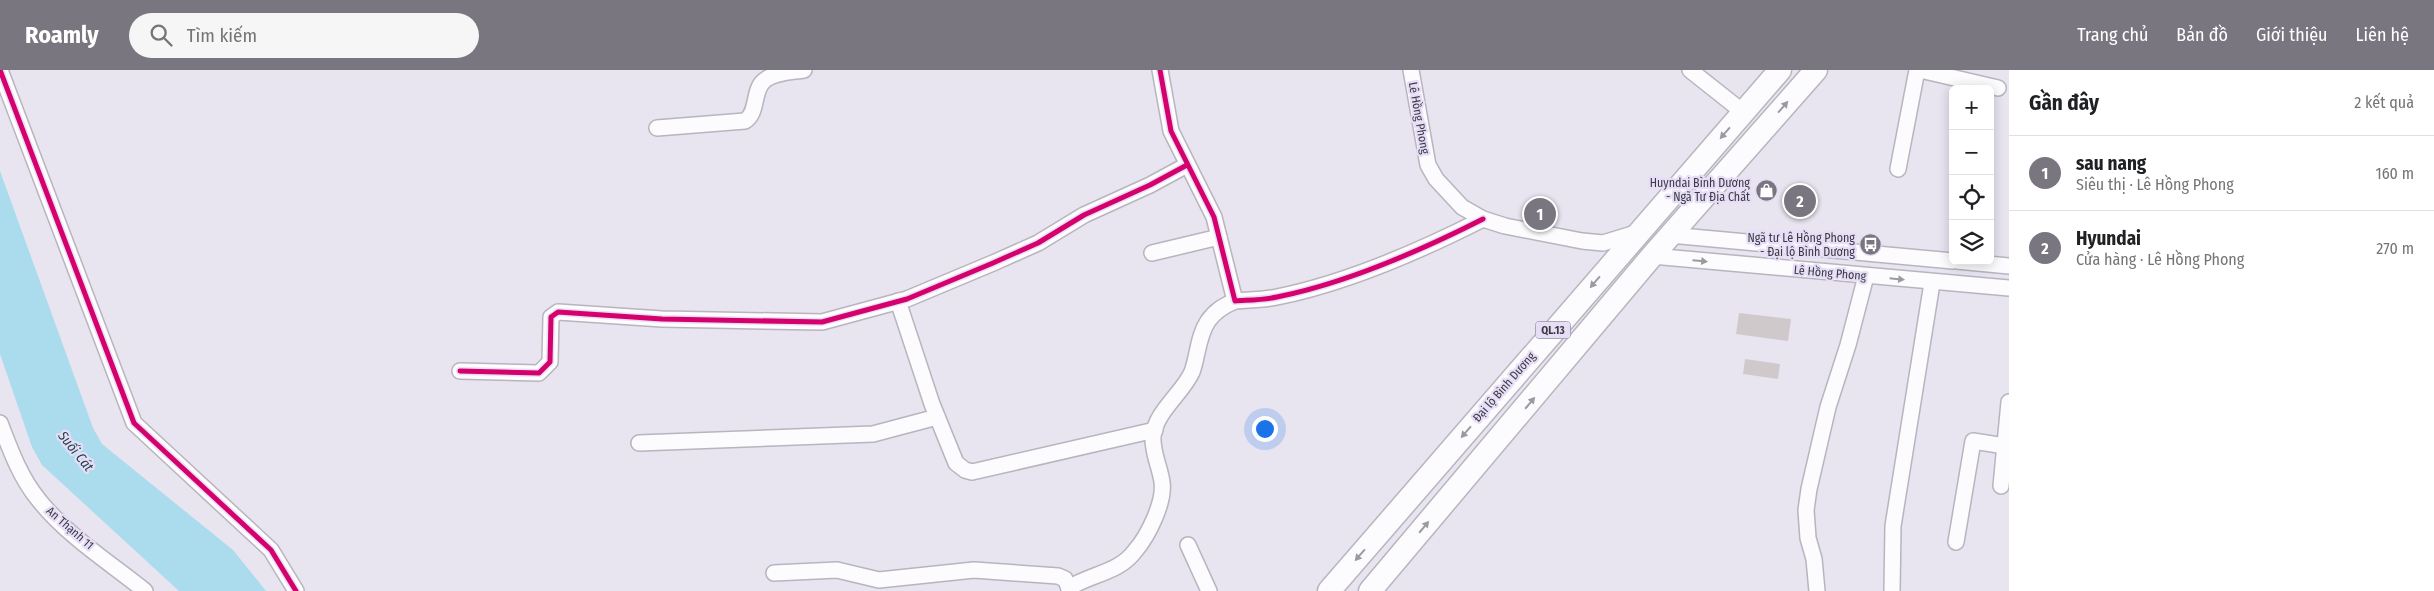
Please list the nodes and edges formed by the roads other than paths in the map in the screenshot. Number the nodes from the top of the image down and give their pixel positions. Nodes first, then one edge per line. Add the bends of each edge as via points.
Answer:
1 (0, 70) edge
2 (804, 70) edge
3 (1160, 70) edge
4 (1411, 70) edge
5 (1690, 70) edge
6 (1780, 70) edge
7 (1816, 70) edge
8 (1919, 70) edge
9 (1998, 88) dead end
10 (1744, 112) junction
11 (657, 128) dead end
12 (1187, 165) junction
13 (1898, 169) dead end
14 (1483, 219) junction
15 (1640, 232) junction
16 (1670, 236) junction
17 (1219, 237) junction
18 (1611, 249) junction
19 (1152, 252) dead end
20 (1652, 256) junction
21 (1949, 261) edge
22 (1994, 265) edge
23 (2009, 266) edge
24 (1866, 276) junction
25 (1932, 283) junction
26 (2009, 288) edge
27 (898, 301) junction
28 (1235, 301) junction
29 (460, 371) dead end
30 (2009, 402) edge
31 (937, 417) junction
32 (0, 423) edge
33 (1155, 430) junction
34 (639, 443) dead end
35 (2005, 446) junction
36 (2001, 486) dead end
37 (1956, 542) dead end
38 (1188, 544) dead end
39 (774, 573) dead end
40 (870, 584) edge
41 (1069, 589) edge
42 (145, 591) edge
43 (296, 591) edge
44 (1209, 591) edge
45 (1328, 591) edge
46 (1370, 591) edge
47 (1817, 591) edge
48 (1892, 591) edge

1 - 43 street via 134,423 271,550
2 - 11 street via 766,80 761,85 751,118 745,121
3 - 12 street via 1171,131
4 - 14 street, Lê Hồng Phong via 1428,164 1436,179 1462,207
5 - 10 street
6 - 10 highway, Đại lộ Bình Dương / QL.13
16 -> 7 highway, QL.13
8 - 9 street
8 - 13 street
10 -> 15 highway, Đại lộ Bình Dương / QL.13
12 - 17 street via 1214,217
12 - 27 street via 1084,214 1038,242
14 - 18 street, Lê Hồng Phong
14 - 28 street via 1372,269 1276,298
15 - 16 highway
15 - 18 highway, Đại lộ Bình Dương / QL.13
16 - 20 highway, QL.13
16 - 21 street, Lê Hồng Phong
17 - 19 street
17 - 28 street
18 - 20 highway
18 -> 45 highway, Đại lộ Bình Dương / QL.13
20 -> 24 street, Lê Hồng Phong
46 -> 20 highway, QL.13
22 - 23 street
24 -> 25 street, Lê Hồng Phong
24 - 47 street via 1828,407 1809,490 1806,510 1808,538
25 - 26 street, Lê Hồng Phong
25 - 48 street via 1894,526
27 - 29 street via 809,323 558,312 550,322 550,362 539,373
27 - 31 street
28 - 33 street via 1216,311 1203,329 1192,372
30 - 35 street
31 - 33 street via 956,463 972,472
31 - 34 street via 874,434
32 - 42 street, An Thạnh 11 via 21,473 37,498 56,519
33 - 41 street via 1154,446 1163,492 1156,515 1136,551 1126,561
35 - 36 street
35 - 37 street via 1972,441
38 - 44 street
39 - 40 street via 837,570
40 - 41 street via 879,580 974,570 1058,576 1065,579

